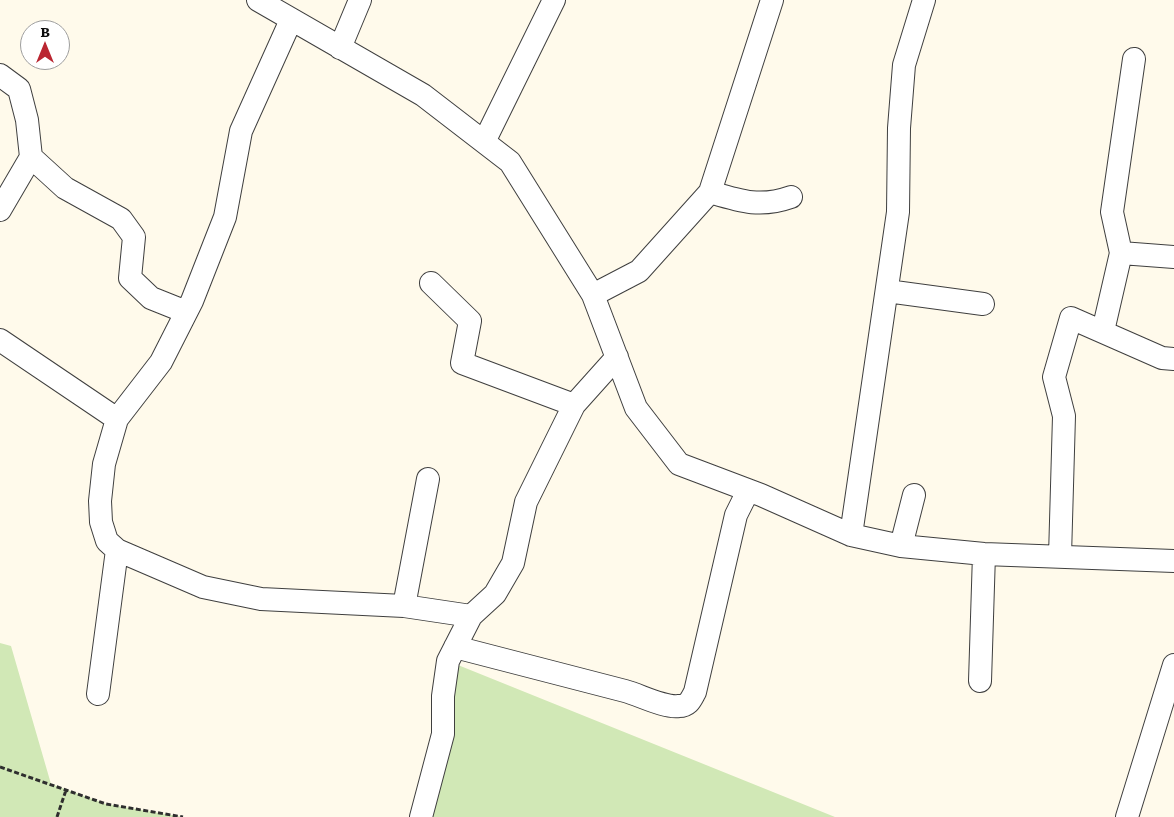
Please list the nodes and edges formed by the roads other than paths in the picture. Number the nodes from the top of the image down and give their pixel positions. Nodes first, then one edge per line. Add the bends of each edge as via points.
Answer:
1 (258, 0) edge
2 (360, 0) edge
3 (554, 0) edge
4 (772, 0) edge
5 (924, 0) edge
6 (291, 20) junction
7 (340, 48) junction
8 (1134, 59) dead end
9 (0, 75) edge
10 (484, 142) junction
11 (31, 157) junction
12 (710, 192) junction
13 (791, 197) dead end
14 (0, 210) edge
15 (1122, 253) junction
16 (1174, 257) edge
17 (431, 282) dead end
18 (887, 291) junction
19 (593, 295) junction
20 (983, 304) dead end
21 (186, 312) junction
22 (1103, 331) junction
23 (0, 340) edge
24 (617, 357) junction
25 (1174, 358) edge
26 (574, 405) junction
27 (117, 419) junction
28 (428, 479) dead end
29 (748, 491) junction
30 (914, 495) dead end
31 (851, 535) junction
32 (902, 546) junction
33 (117, 550) junction
34 (984, 554) junction
35 (1060, 556) junction
36 (1174, 561) edge
37 (404, 606) junction
38 (471, 616) junction
39 (455, 647) junction
40 (1174, 665) edge
41 (980, 681) dead end
42 (98, 694) dead end
43 (421, 817) edge
44 (1127, 817) edge

1 - 6 street
2 - 7 street
3 - 10 street
4 - 12 street
5 - 18 street via 904,65 898,212
6 - 7 street
6 - 21 street via 242,131 225,217
7 - 10 street via 423,95
8 - 15 street via 1112,212
9 - 11 street via 19,89
10 - 19 street via 510,162
11 - 14 street
11 - 21 street via 65,188 122,219 134,237 130,278 151,298
12 - 13 street via 760,203
12 - 19 street via 639,270
15 - 16 street
15 - 22 street
17 - 26 street via 470,321 462,363
18 - 20 street
18 - 31 street
19 - 24 street
21 - 27 street via 161,362
22 - 25 street via 1162,358
22 - 35 street via 1071,318 1054,377 1064,416
23 - 27 street
24 - 26 street
24 - 29 street via 636,408 679,464
26 - 38 street via 526,502 513,564 495,594
27 - 33 street via 104,464 100,501 101,522 108,541
28 - 37 street
29 - 31 street
29 - 39 street via 736,516 690,702 672,706
30 - 32 street
31 - 32 street
32 - 34 street
33 - 37 street via 203,587 261,599
33 - 42 street
34 - 35 street
34 - 41 street
35 - 36 street
37 - 38 street
38 - 39 street
39 - 43 street via 448,661 443,696 443,734
40 - 44 street

